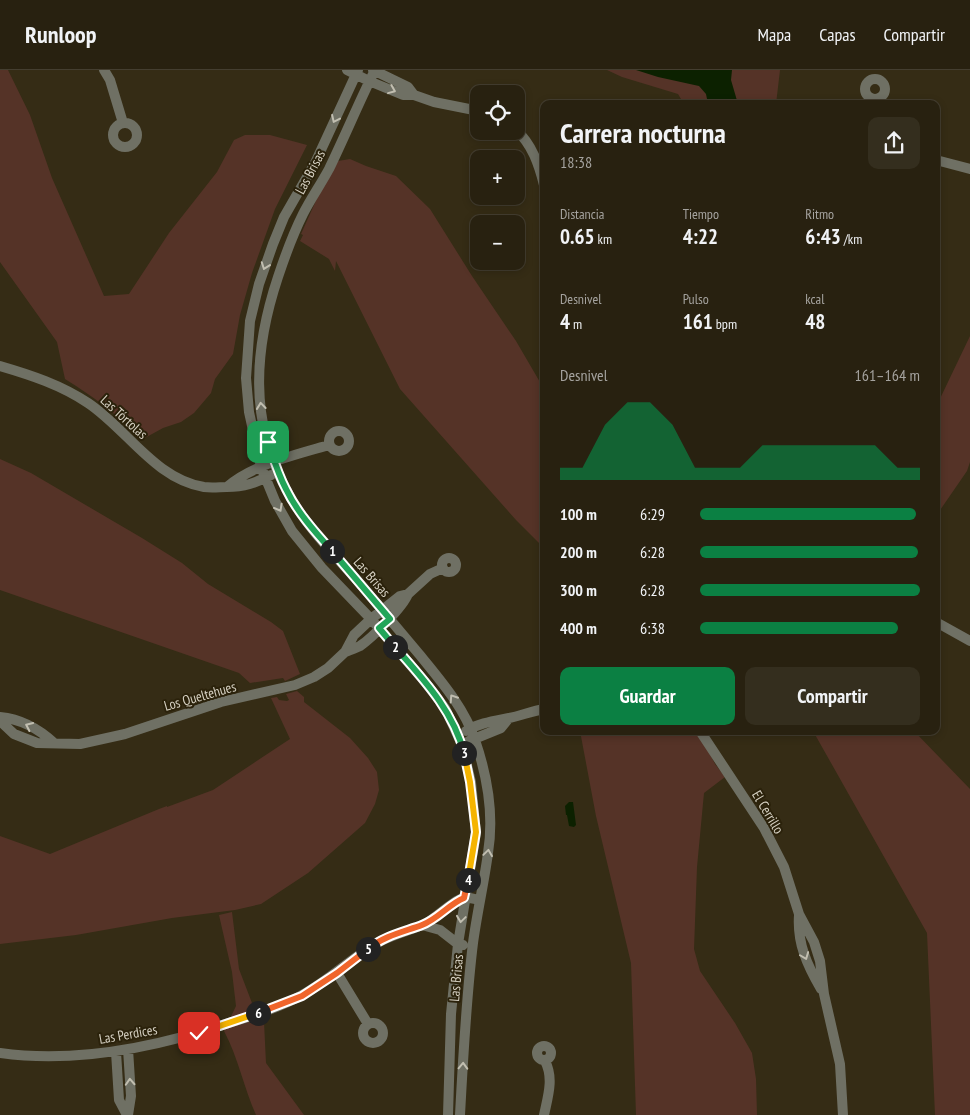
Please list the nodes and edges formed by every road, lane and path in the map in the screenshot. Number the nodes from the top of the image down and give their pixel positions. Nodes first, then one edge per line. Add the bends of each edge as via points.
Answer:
1 (104, 70) edge
2 (374, 70) edge
3 (354, 72) edge
4 (111, 75) edge
5 (369, 81) junction
6 (414, 95) junction
7 (470, 109) edge
8 (124, 122) dead end
9 (525, 140) edge
10 (940, 161) edge
11 (970, 169) edge
12 (540, 172) edge
13 (273, 244) junction
14 (287, 250) junction
15 (0, 366) edge
16 (329, 445) dead end
17 (276, 466) junction
18 (261, 467) junction
19 (265, 478) junction
20 (227, 487) junction
21 (443, 568) dead end
22 (408, 594) junction
23 (383, 610) junction
24 (371, 619) junction
25 (390, 619) junction
26 (940, 624) edge
27 (379, 628) junction
28 (970, 641) edge
29 (345, 652) junction
30 (540, 709) edge
31 (0, 717) edge
32 (510, 718) junction
33 (0, 721) edge
34 (470, 728) junction
35 (458, 735) junction
36 (703, 735) edge
37 (475, 739) junction
38 (54, 743) junction
39 (462, 745) junction
40 (464, 898) junction
41 (479, 900) junction
42 (422, 925) junction
43 (458, 944) junction
44 (472, 946) junction
45 (337, 973) junction
46 (368, 1024) dead end
47 (128, 1049) junction
48 (116, 1052) junction
49 (0, 1053) edge
50 (545, 1060) dead end
51 (128, 1115) edge
52 (448, 1115) edge
53 (460, 1115) edge
54 (544, 1115) edge
55 (843, 1115) edge

1 - 4 street
2 - 5 street, Las Brisas
2 - 6 street via 408,87
3 - 5 street
3 -> 13 street, Las Brisas via 315,163 284,217
4 - 8 street
5 -> 6 street via 403,95
5 - 14 street, Las Brisas
6 - 7 street
9 - 12 street
10 - 11 street
13 - 14 street
13 -> 18 street, Las Brisas via 252,312 247,352 249,412
17 -> 14 street, Las Brisas via 262,417 258,380 262,338
15 - 20 street, Las Tórtolas via 50,383 88,403 150,458 183,480 207,488
16 - 17 street, Las Tórtolas
17 - 18 street, Las Tórtolas via 270,462
17 - 19 street, Las Tórtolas
17 - 23 street, Las Brisas via 286,490 312,528
18 - 19 street, Las Brisas
18 - 20 street, Las Tórtolas via 235,479
19 - 20 street, Las Tórtolas via 241,487
19 -> 24 street, Las Brisas via 292,531
21 - 22 street, Los Queltehues via 430,574
22 - 23 street, Los Queltehues via 400,596
22 - 25 street, Los Queltehues via 405,603
23 - 24 street, Los Queltehues
23 - 25 street, Las Brisas
24 - 27 street, Las Brisas
24 - 29 street, Los Queltehues via 354,635
25 - 27 street, Los Queltehues
34 -> 25 street, Las Brisas via 454,698
26 - 28 street
27 - 29 street, Los Queltehues via 360,646
27 - 35 street, Las Brisas via 445,708
29 - 38 street, Los Queltehues via 320,673 296,685 204,707 108,738 80,744
30 - 32 street
38 -> 31 street via 32,727
32 - 34 street
32 - 37 street via 501,728
33 - 38 street, Los Queltehues via 8,730 37,744
34 - 35 street
34 - 37 street, Las Brisas
35 - 39 street, Las Brisas
36 - 55 street, El Cerrillo via 764,828 784,867 799,914 802,950 824,994 840,1064
37 - 39 street
41 -> 37 street, Las Brisas via 490,826 484,775
39 - 40 street, Las Brisas via 476,832
40 - 41 street
40 - 42 street, Las Perdices
40 -> 43 street, Las Brisas
41 - 44 street, Las Brisas
42 - 43 street via 440,930
42 - 45 street, Las Perdices via 372,945
43 - 44 street
43 - 52 street, Las Brisas
53 -> 44 street, Las Brisas
45 - 46 street
45 - 47 street, Las Perdices via 302,996 258,1013 199,1033
47 - 48 street, Las Perdices
51 -> 47 street
48 - 49 street, Las Perdices via 41,1056
48 - 51 street via 120,1100
50 - 54 street via 550,1079

